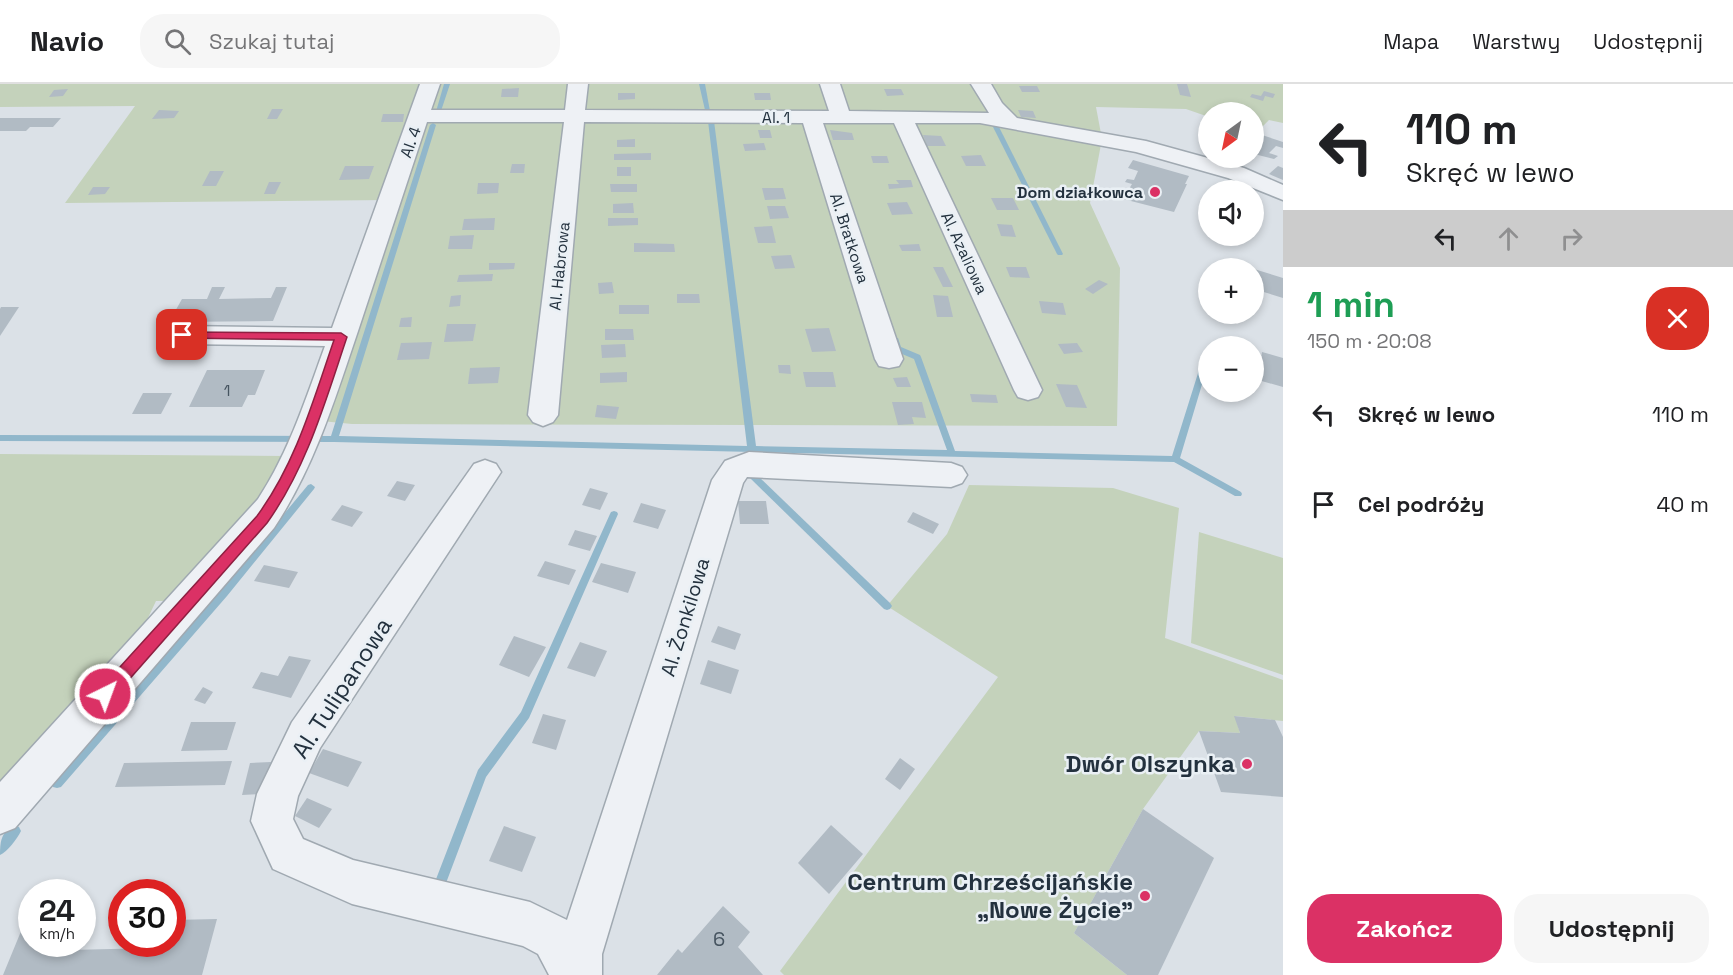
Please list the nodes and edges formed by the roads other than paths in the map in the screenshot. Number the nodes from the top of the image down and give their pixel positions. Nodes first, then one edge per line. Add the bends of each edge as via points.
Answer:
1 (430, 84) edge
2 (578, 84) edge
3 (830, 84) edge
4 (981, 84) edge
5 (419, 116) junction
6 (575, 117) junction
7 (811, 117) junction
8 (841, 117) junction
9 (902, 117) junction
10 (1009, 121) junction
11 (1283, 193) edge
12 (182, 335) dead end
13 (341, 337) junction
14 (889, 359) dead end
15 (1028, 390) dead end
16 (543, 416) dead end
17 (485, 472) dead end
18 (951, 475) dead end
19 (0, 813) edge
20 (577, 975) edge

1 - 5 street, Al. 4
2 - 6 street, Al. Habrowa
3 - 8 street
4 - 10 street
5 - 6 street, Al. 1
5 - 13 street, Al. 4
6 - 7 street, Al. 1
6 - 16 street, Al. Habrowa
7 - 8 street, Al. 1
7 - 14 street, Al. Bratkowa
8 - 9 street, Al. 1
9 - 10 street, Al. 1
9 - 15 street, Al. Azaliowa
10 - 11 street, Al. 1 via 1131,144 1236,174
12 - 13 street
13 - 19 street, Al. 4 via 306,437 280,495
17 - 20 street, Al. Tulipanowa via 306,735 278,794 272,821 288,854 352,882 531,925 554,938
18 - 20 street, Al. Żonkilowa via 749,464 736,469 724,491 579,954

